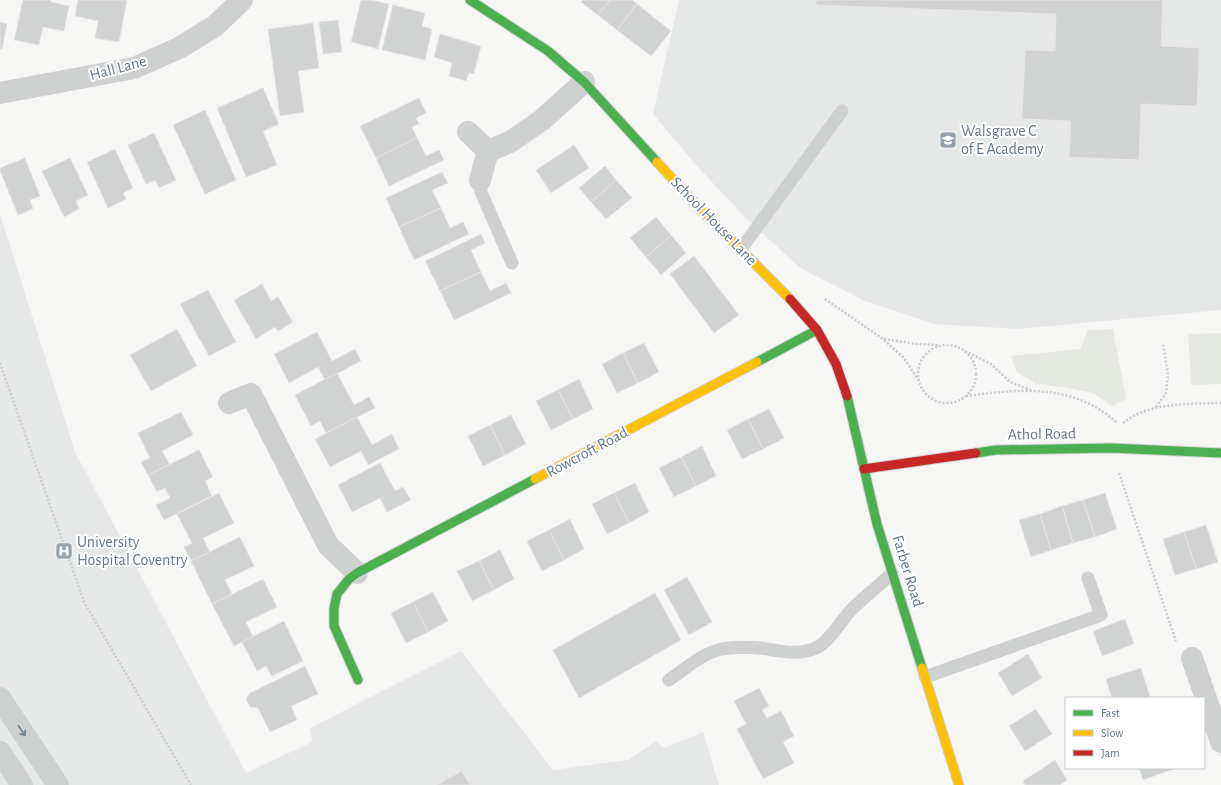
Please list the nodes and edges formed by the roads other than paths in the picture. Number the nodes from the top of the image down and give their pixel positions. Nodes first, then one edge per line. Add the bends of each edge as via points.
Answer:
1 (242, 0) edge
2 (470, 0) edge
3 (584, 82) junction
4 (0, 93) edge
5 (842, 111) dead end
6 (468, 132) dead end
7 (488, 151) junction
8 (480, 180) joint
9 (741, 249) junction
10 (512, 263) dead end
11 (817, 330) junction
12 (836, 364) joint
13 (229, 403) dead end
14 (1221, 453) edge
15 (864, 469) junction
16 (357, 573) junction
17 (892, 573) junction
18 (1088, 578) dead end
19 (1192, 658) road end
20 (925, 677) junction
21 (358, 680) dead end
22 (669, 680) dead end
23 (0, 698) edge
24 (1221, 742) edge
25 (0, 752) edge
26 (22, 785) edge
27 (58, 785) edge
28 (959, 785) edge

1 - 4 street, Hall Lane via 215,26 178,48 134,68
2 - 3 street, School House Lane via 548,51
3 - 7 street via 542,120 510,142
3 - 9 street, School House Lane via 705,214
5 - 9 lane
6 - 7 street
7 - 8 street
8 - 10 lane via 481,192
9 - 11 street, School House Lane via 787,295
11 - 12 street, School House Lane
11 - 16 street, Rowcroft Road
12 - 15 street, Farber Road via 850,405
13 - 16 street via 251,394 328,545
14 - 15 street, Athol Road via 1111,448 996,450
15 - 17 street, Farber Road
16 - 21 street, Rowcroft Road via 337,594 334,626
17 - 20 street, Farber Road
17 - 22 lane via 851,610 818,647 804,652 760,648 720,650 703,657
18 - 20 lane via 1101,615
19 - 24 street
20 - 28 street, Farber Road
23 -> 27 street
25 - 26 street

